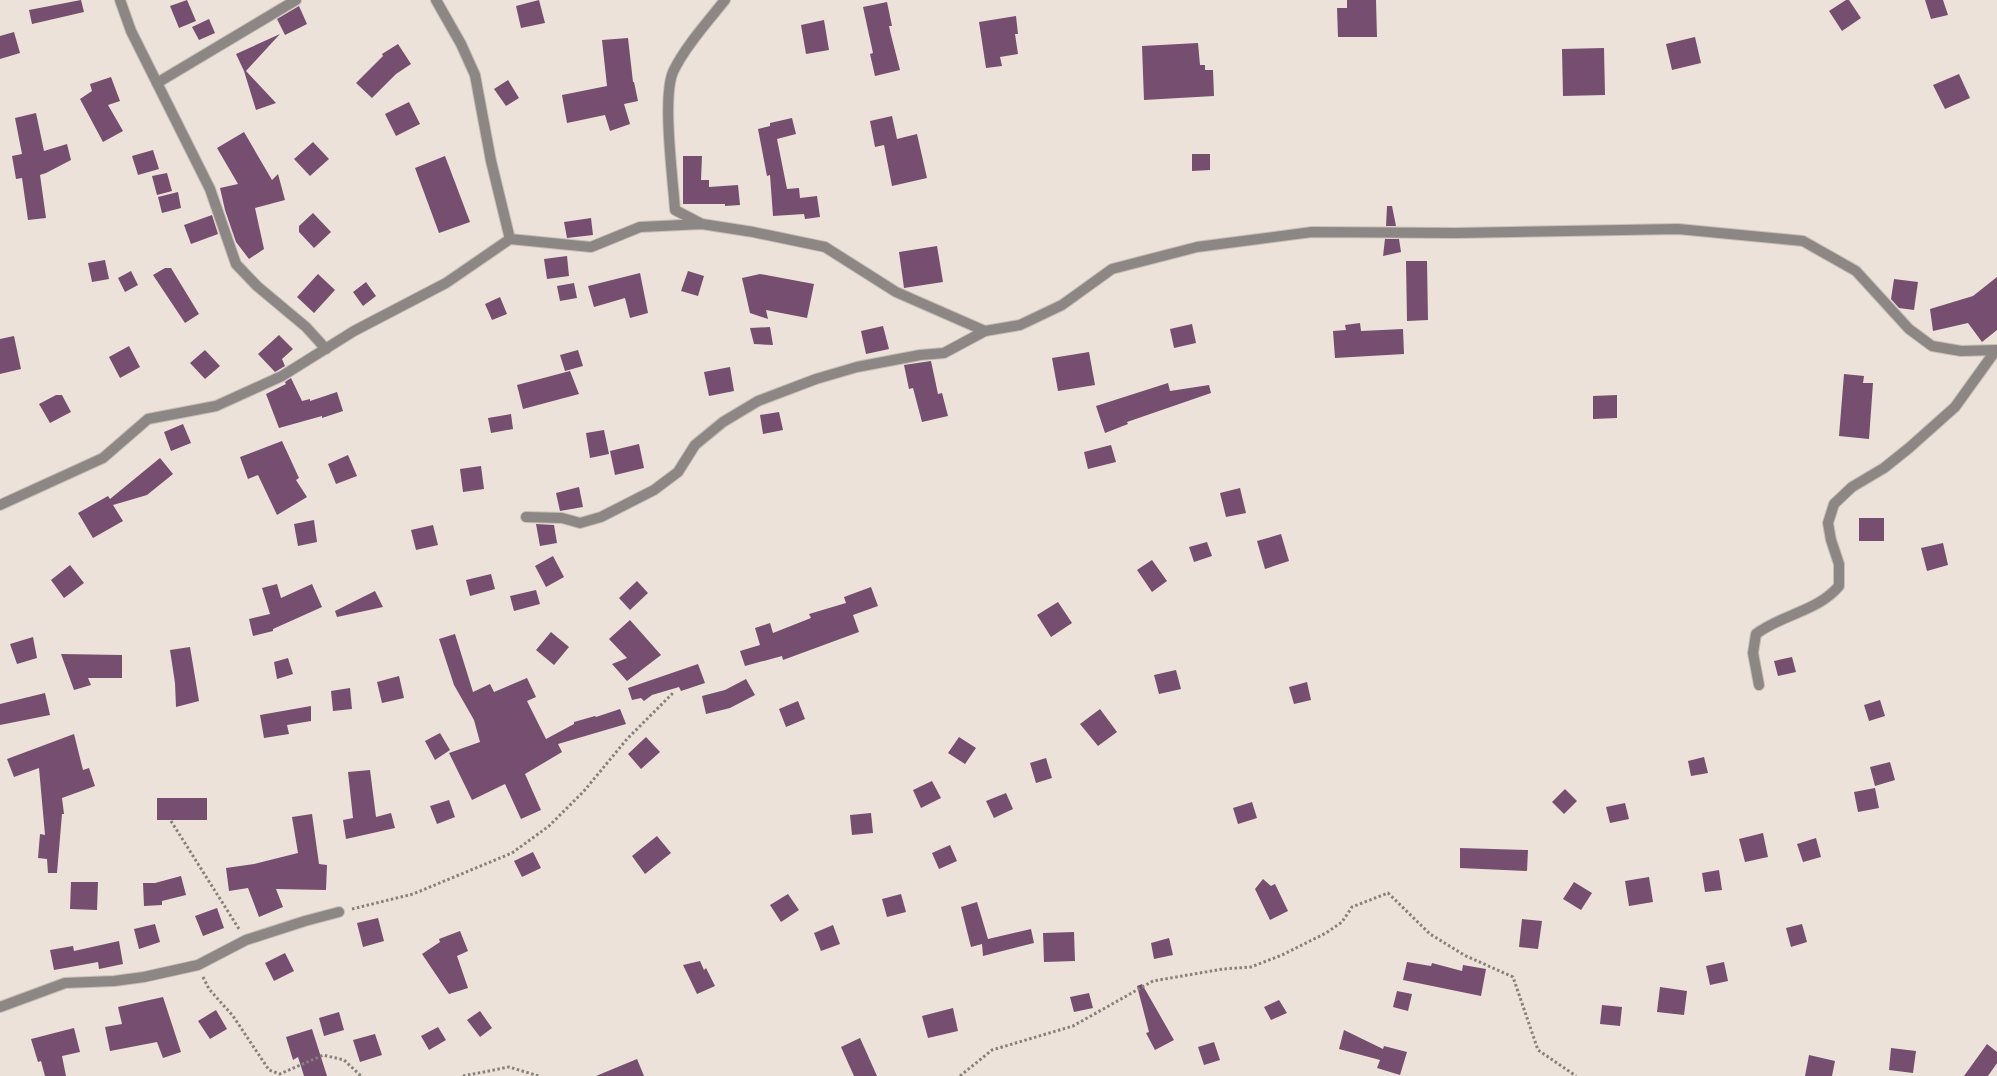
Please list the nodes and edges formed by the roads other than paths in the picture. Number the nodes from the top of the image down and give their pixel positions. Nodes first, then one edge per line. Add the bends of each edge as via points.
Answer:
1 (120, 0) edge
2 (296, 0) edge
3 (436, 0) edge
4 (726, 0) edge
5 (157, 83) junction
6 (702, 224) junction
7 (510, 239) junction
8 (985, 331) junction
9 (326, 349) junction
10 (1997, 350) edge
11 (0, 505) edge
12 (526, 517) dead end
13 (1759, 685) dead end
14 (339, 912) road end
15 (0, 1007) edge

1 - 5 street via 131,31
2 - 5 street
3 - 7 street via 462,44 475,75 491,162
4 - 6 street via 688,48 673,73 668,100 675,210
5 - 9 street via 210,189 236,264
6 - 7 street via 640,227 591,247
6 - 8 street via 825,247 896,292
7 - 9 street via 446,284
8 - 10 street via 1020,325 1053,309 1112,269 1197,247 1312,232 1678,229 1803,241 1856,271 1909,329 1932,346 1961,351
8 - 12 street via 944,353 856,367 758,401 723,422 695,445 678,472 654,490 601,516 580,523 562,518
9 - 11 street via 282,376 216,406 148,419 103,458
10 - 13 street via 1955,407 1909,448 1852,487 1834,504 1828,523 1839,564 1839,586 1812,608 1768,625 1756,634 1753,653
14 - 15 street via 246,940 198,965 144,977 65,983

